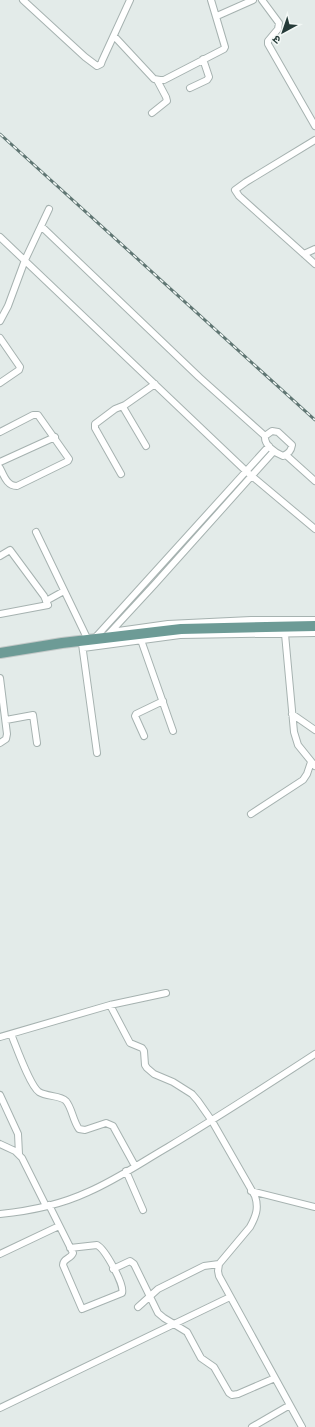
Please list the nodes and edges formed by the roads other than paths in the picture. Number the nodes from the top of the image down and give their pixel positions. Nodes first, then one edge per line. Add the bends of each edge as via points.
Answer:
1 (23, 0) edge
2 (130, 0) edge
3 (211, 0) edge
4 (253, 0) edge
5 (262, 0) edge
6 (216, 16) junction
7 (114, 36) junction
8 (203, 60) junction
9 (157, 80) junction
10 (190, 88) dead end
11 (152, 113) dead end
12 (315, 126) edge
13 (315, 140) edge
14 (49, 209) dead end
15 (41, 226) junction
16 (0, 237) edge
17 (315, 249) edge
18 (304, 254) junction
19 (25, 260) junction
20 (315, 264) edge
21 (0, 320) edge
22 (0, 338) edge
23 (0, 383) edge
24 (155, 384) junction
25 (123, 407) junction
26 (0, 432) edge
27 (265, 436) junction
28 (55, 437) junction
29 (146, 446) dead end
30 (272, 448) junction
31 (286, 455) junction
32 (0, 462) edge
33 (0, 468) edge
34 (121, 474) dead end
35 (250, 474) junction
36 (315, 481) edge
37 (315, 529) edge
38 (36, 532) dead end
39 (0, 556) edge
40 (64, 592) junction
41 (46, 601) junction
42 (0, 614) edge
43 (315, 620) edge
44 (315, 626) edge
45 (315, 633) edge
46 (285, 634) junction
47 (108, 635) junction
48 (141, 640) junction
49 (62, 642) junction
50 (87, 642) junction
51 (0, 646) edge
52 (0, 653) edge
53 (0, 678) edge
54 (163, 701) junction
55 (292, 714) junction
56 (6, 720) junction
57 (315, 730) edge
58 (173, 731) dead end
59 (144, 736) dead end
60 (0, 743) edge
61 (37, 743) dead end
62 (97, 753) dead end
63 (313, 764) edge
64 (251, 814) dead end
65 (166, 993) dead end
66 (110, 1005) junction
67 (11, 1034) junction
68 (0, 1037) edge
69 (315, 1054) edge
70 (0, 1095) edge
71 (212, 1121) junction
72 (0, 1144) edge
73 (19, 1154) junction
74 (135, 1166) junction
75 (126, 1171) junction
76 (252, 1190) junction
77 (48, 1206) junction
78 (315, 1207) edge
79 (143, 1210) dead end
80 (0, 1214) edge
81 (59, 1226) junction
82 (70, 1248) junction
83 (0, 1254) edge
84 (219, 1264) junction
85 (113, 1269) junction
86 (149, 1296) junction
87 (230, 1297) junction
88 (138, 1307) dead end
89 (174, 1324) junction
90 (275, 1378) junction
91 (290, 1405) junction
92 (0, 1408) edge
93 (252, 1427) edge
94 (302, 1427) edge

1 - 7 street via 97,66 101,64
2 - 7 street
3 - 6 street
4 - 6 street
5 - 12 street via 279,23 268,44
6 - 8 street via 226,47
7 - 9 street
8 - 9 street via 164,80
8 - 10 street via 209,78
9 - 11 street via 167,101
13 - 18 street via 235,190
14 - 15 street
15 - 19 street
15 - 27 street via 199,377
16 - 19 street
17 - 18 street
18 - 20 street
19 - 21 street
19 - 24 street
22 - 23 street via 20,366 19,370
24 - 25 street
24 - 35 street
25 - 29 street
25 - 34 street via 111,412 94,425
26 - 28 street via 35,414 41,417
27 - 30 street via 265,440
27 - 31 street via 272,431 278,432 288,441 292,445
28 - 32 street
28 - 33 street via 68,461 14,486 8,483
30 - 31 street via 278,454
30 - 35 street
31 - 36 street
35 - 37 street
35 - 47 street
35 - 50 street
38 - 40 street
39 - 41 street via 10,550
40 - 41 street
40 - 50 street
41 - 42 street via 48,605
43 - 47 street via 168,624
44 - 47 main road via 180,629
45 - 46 street
46 - 48 street via 180,635
46 - 55 street
47 - 50 main road
48 - 50 street
48 - 54 street
49 - 50 main road
49 - 51 main road via 43,641
49 - 52 main road
50 - 62 street
53 - 56 street
54 - 58 street
54 - 59 street via 136,714
55 - 57 street
55 - 63 street via 295,739
56 - 60 street via 7,737
56 - 61 street via 33,715
63 - 64 street via 303,780
65 - 66 street
66 - 67 street
66 - 71 street via 128,1040 144,1051 147,1068 192,1094
67 - 68 street
67 - 74 street via 37,1091 66,1102 79,1129 106,1123 113,1126
69 - 71 street
70 - 73 street via 18,1134
71 - 74 street
71 - 76 street
72 - 73 street
73 - 77 street
74 - 75 street
75 - 77 street via 89,1192
75 - 79 street
76 - 78 street
76 - 84 street via 258,1204 253,1222
77 - 80 street
77 - 81 street
81 - 82 street
81 - 83 street
82 - 85 street via 100,1246
82 - 85 street via 72,1255 64,1260 63,1265 82,1309 122,1293 122,1287
84 - 86 street via 204,1266
84 - 87 street via 219,1276
85 - 86 street via 132,1262
86 - 88 street
86 - 89 street via 158,1313
87 - 89 street
87 - 90 street
89 - 90 street via 187,1332 201,1358 214,1367 232,1395
89 - 92 street
90 - 91 street
91 - 93 street
91 - 94 street

